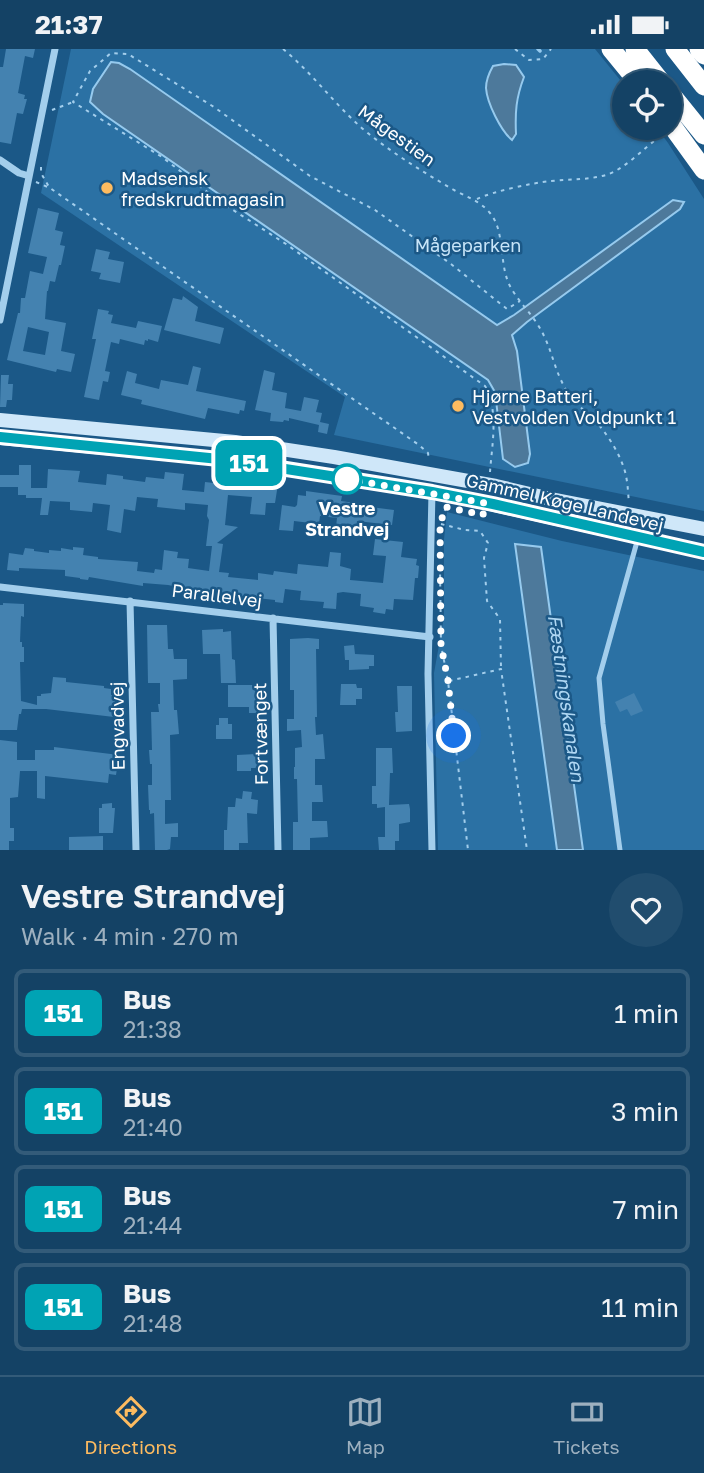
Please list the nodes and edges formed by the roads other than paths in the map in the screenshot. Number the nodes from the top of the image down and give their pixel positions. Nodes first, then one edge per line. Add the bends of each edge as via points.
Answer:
1 (55, 49) edge
2 (611, 49) edge
3 (635, 49) edge
4 (675, 49) edge
5 (699, 49) edge
6 (704, 55) edge
7 (628, 70) edge
8 (652, 70) edge
9 (704, 86) edge
10 (682, 108) edge
11 (704, 135) edge
12 (678, 140) edge
13 (0, 160) edge
14 (704, 170) edge
15 (29, 178) junction
16 (2, 303) edge
17 (0, 320) edge
18 (0, 420) edge
19 (0, 437) edge
20 (432, 492) junction
21 (704, 529) edge
22 (638, 538) junction
23 (704, 552) edge
24 (0, 587) edge
25 (130, 601) junction
26 (273, 618) junction
27 (430, 636) junction
28 (136, 850) edge
29 (278, 850) edge
30 (432, 850) edge
31 (620, 850) edge

1 - 15 street
2 - 7 highway
3 - 8 highway
4 - 9 highway
5 - 6 highway
10 - 11 highway
12 - 14 highway
13 - 15 street
15 - 16 street
16 - 17 street
18 - 21 main road, Gammel Køge Landevej via 320,455
19 - 20 main road, Gammel Køge Landevej via 229,460
20 - 22 main road, Gammel Køge Landevej
20 - 27 street
22 - 23 main road, Gammel Køge Landevej
22 - 31 lane via 600,678
24 - 25 street, Parallelvej
25 - 26 street, Parallelvej
25 - 28 street, Engvadvej
26 - 27 street, Parallelvej
26 - 29 street, Fortvænget
27 - 30 street

